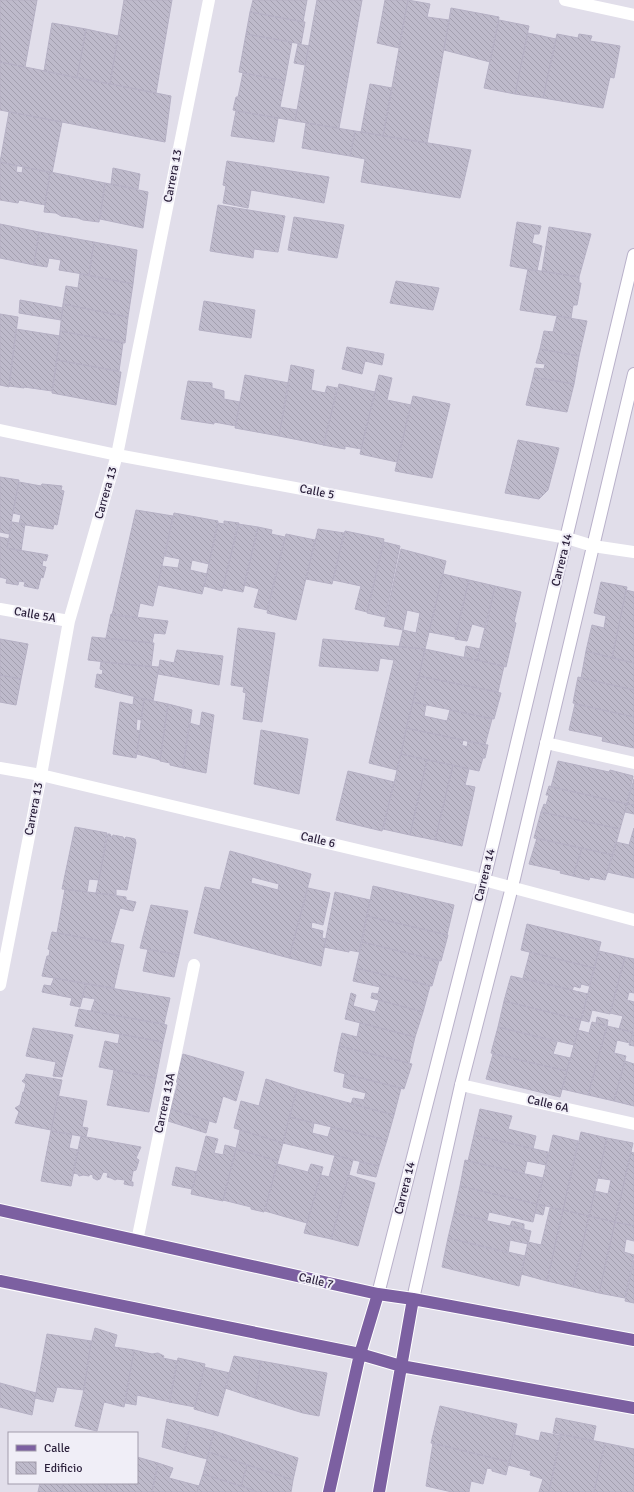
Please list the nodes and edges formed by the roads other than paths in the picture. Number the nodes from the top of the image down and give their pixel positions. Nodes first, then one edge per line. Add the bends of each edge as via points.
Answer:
1 (209, 0) edge
2 (565, 0) edge
3 (634, 15) edge
4 (634, 255) edge
5 (634, 374) edge
6 (0, 430) edge
7 (117, 455) junction
8 (567, 538) junction
9 (593, 546) junction
10 (634, 552) edge
11 (0, 609) edge
12 (69, 621) junction
13 (546, 743) junction
14 (634, 763) edge
15 (0, 768) edge
16 (41, 775) junction
17 (484, 880) junction
18 (512, 888) junction
19 (634, 920) edge
20 (194, 965) dead end
21 (0, 985) edge
22 (462, 1084) junction
23 (634, 1124) edge
24 (0, 1210) edge
25 (136, 1240) junction
26 (0, 1281) edge
27 (378, 1294) junction
28 (413, 1299) junction
29 (634, 1340) edge
30 (360, 1354) junction
31 (401, 1366) junction
32 (634, 1408) edge
33 (329, 1492) edge
34 (379, 1492) edge

1 - 7 street, Carrera 13
2 - 3 street
4 - 8 street, Carrera 14
5 - 9 street
6 - 7 street, Calle 5
7 - 8 street, Calle 5
7 - 12 street, Carrera 13
8 - 9 street, Calle 5
8 - 17 street, Carrera 14
9 - 10 street, Calle 5
9 - 13 street
11 - 12 street, Calle 5A
12 - 16 street, Carrera 13
13 - 14 street
13 - 18 street
15 - 16 street, Calle 6
16 - 17 street, Calle 6
16 - 21 street, Carrera 13
17 - 18 street, Calle 6
17 - 27 street, Carrera 14
18 - 19 street, Calle 6
18 - 22 street
20 - 25 street, Carrera 13A
22 - 23 street, Calle 6A
22 - 28 street
24 - 25 main road, Calle 7
25 - 27 main road, Calle 7
26 - 30 main road
27 - 28 main road, Calle 7
27 - 30 main road, Carrera 14
28 - 29 main road, Calle 7
28 - 31 main road
30 - 31 main road
30 - 33 main road, Carrera 14
31 - 32 main road
31 - 34 main road

